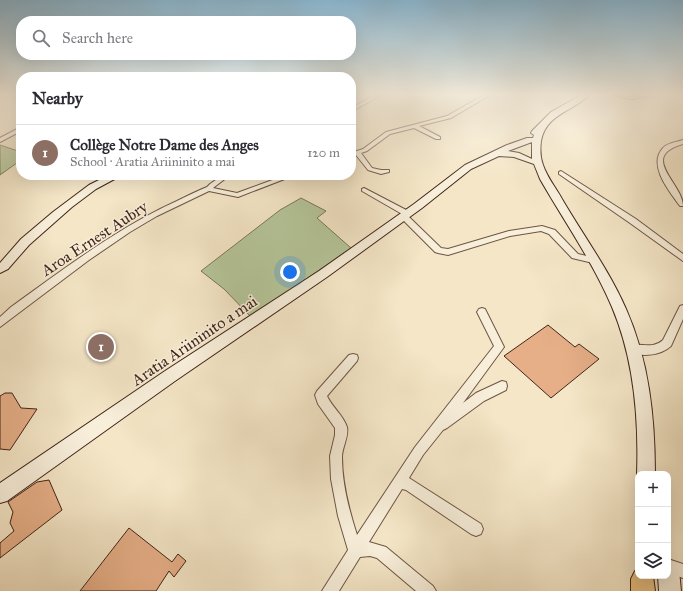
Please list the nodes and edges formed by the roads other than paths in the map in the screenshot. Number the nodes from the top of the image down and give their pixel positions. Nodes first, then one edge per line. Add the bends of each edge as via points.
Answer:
1 (427, 123) edge
2 (545, 123) edge
3 (414, 126) junction
4 (16, 132) edge
5 (438, 138) dead end
6 (0, 140) edge
7 (683, 142) edge
8 (532, 147) junction
9 (356, 153) edge
10 (503, 153) junction
11 (356, 155) edge
12 (532, 162) junction
13 (387, 171) dead end
14 (561, 173) dead end
15 (106, 180) edge
16 (220, 180) edge
17 (278, 180) edge
18 (210, 188) junction
19 (364, 190) dead end
20 (683, 204) edge
21 (560, 206) junction
22 (406, 215) junction
23 (683, 258) edge
24 (593, 260) junction
25 (0, 269) edge
26 (683, 309) edge
27 (482, 312) dead end
28 (0, 323) edge
29 (632, 348) junction
30 (352, 358) dead end
31 (502, 386) dead end
32 (434, 430) junction
33 (647, 450) junction
34 (646, 471) edge
35 (651, 471) edge
36 (400, 482) junction
37 (0, 494) edge
38 (476, 529) dead end
39 (355, 550) junction
40 (671, 567) edge
41 (683, 571) edge
42 (669, 579) edge
43 (330, 591) edge
44 (428, 591) edge
45 (670, 591) edge

1 - 3 street
2 - 8 main road
3 - 5 street
3 - 9 street via 388,133 372,146
4 - 6 street
7 - 20 street via 666,148 661,163 666,179
8 - 10 main road
8 - 12 main road
8 - 21 main road
10 - 12 main road
10 - 22 main road, Aratia Ariininito a mai via 468,167
11 - 13 street via 361,156 370,169
12 - 21 main road via 550,196
14 - 23 street
15 - 25 main road via 26,241
16 - 18 street, Aroa Ernest Aubry
17 - 18 street via 238,195
18 - 28 street, Aroa Ernest Aubry via 154,214 127,230 14,310
19 - 22 street
21 - 24 main road
22 - 24 street via 438,250 448,252 509,234 542,228 552,232 575,256
22 - 37 main road, Aratia Ariininito a mai
24 - 29 main road via 619,308
26 - 29 street via 663,347 647,350
27 - 32 street via 499,347
29 - 33 main road via 643,400
30 - 39 street via 321,395 340,426 336,455 339,484 348,530
31 - 32 street via 480,397
32 - 36 street
33 - 34 main road
33 - 35 main road
36 - 38 street via 409,484
36 - 39 street
39 - 43 street
39 - 44 street via 370,549 381,552
40 - 41 street
42 - 45 main road

